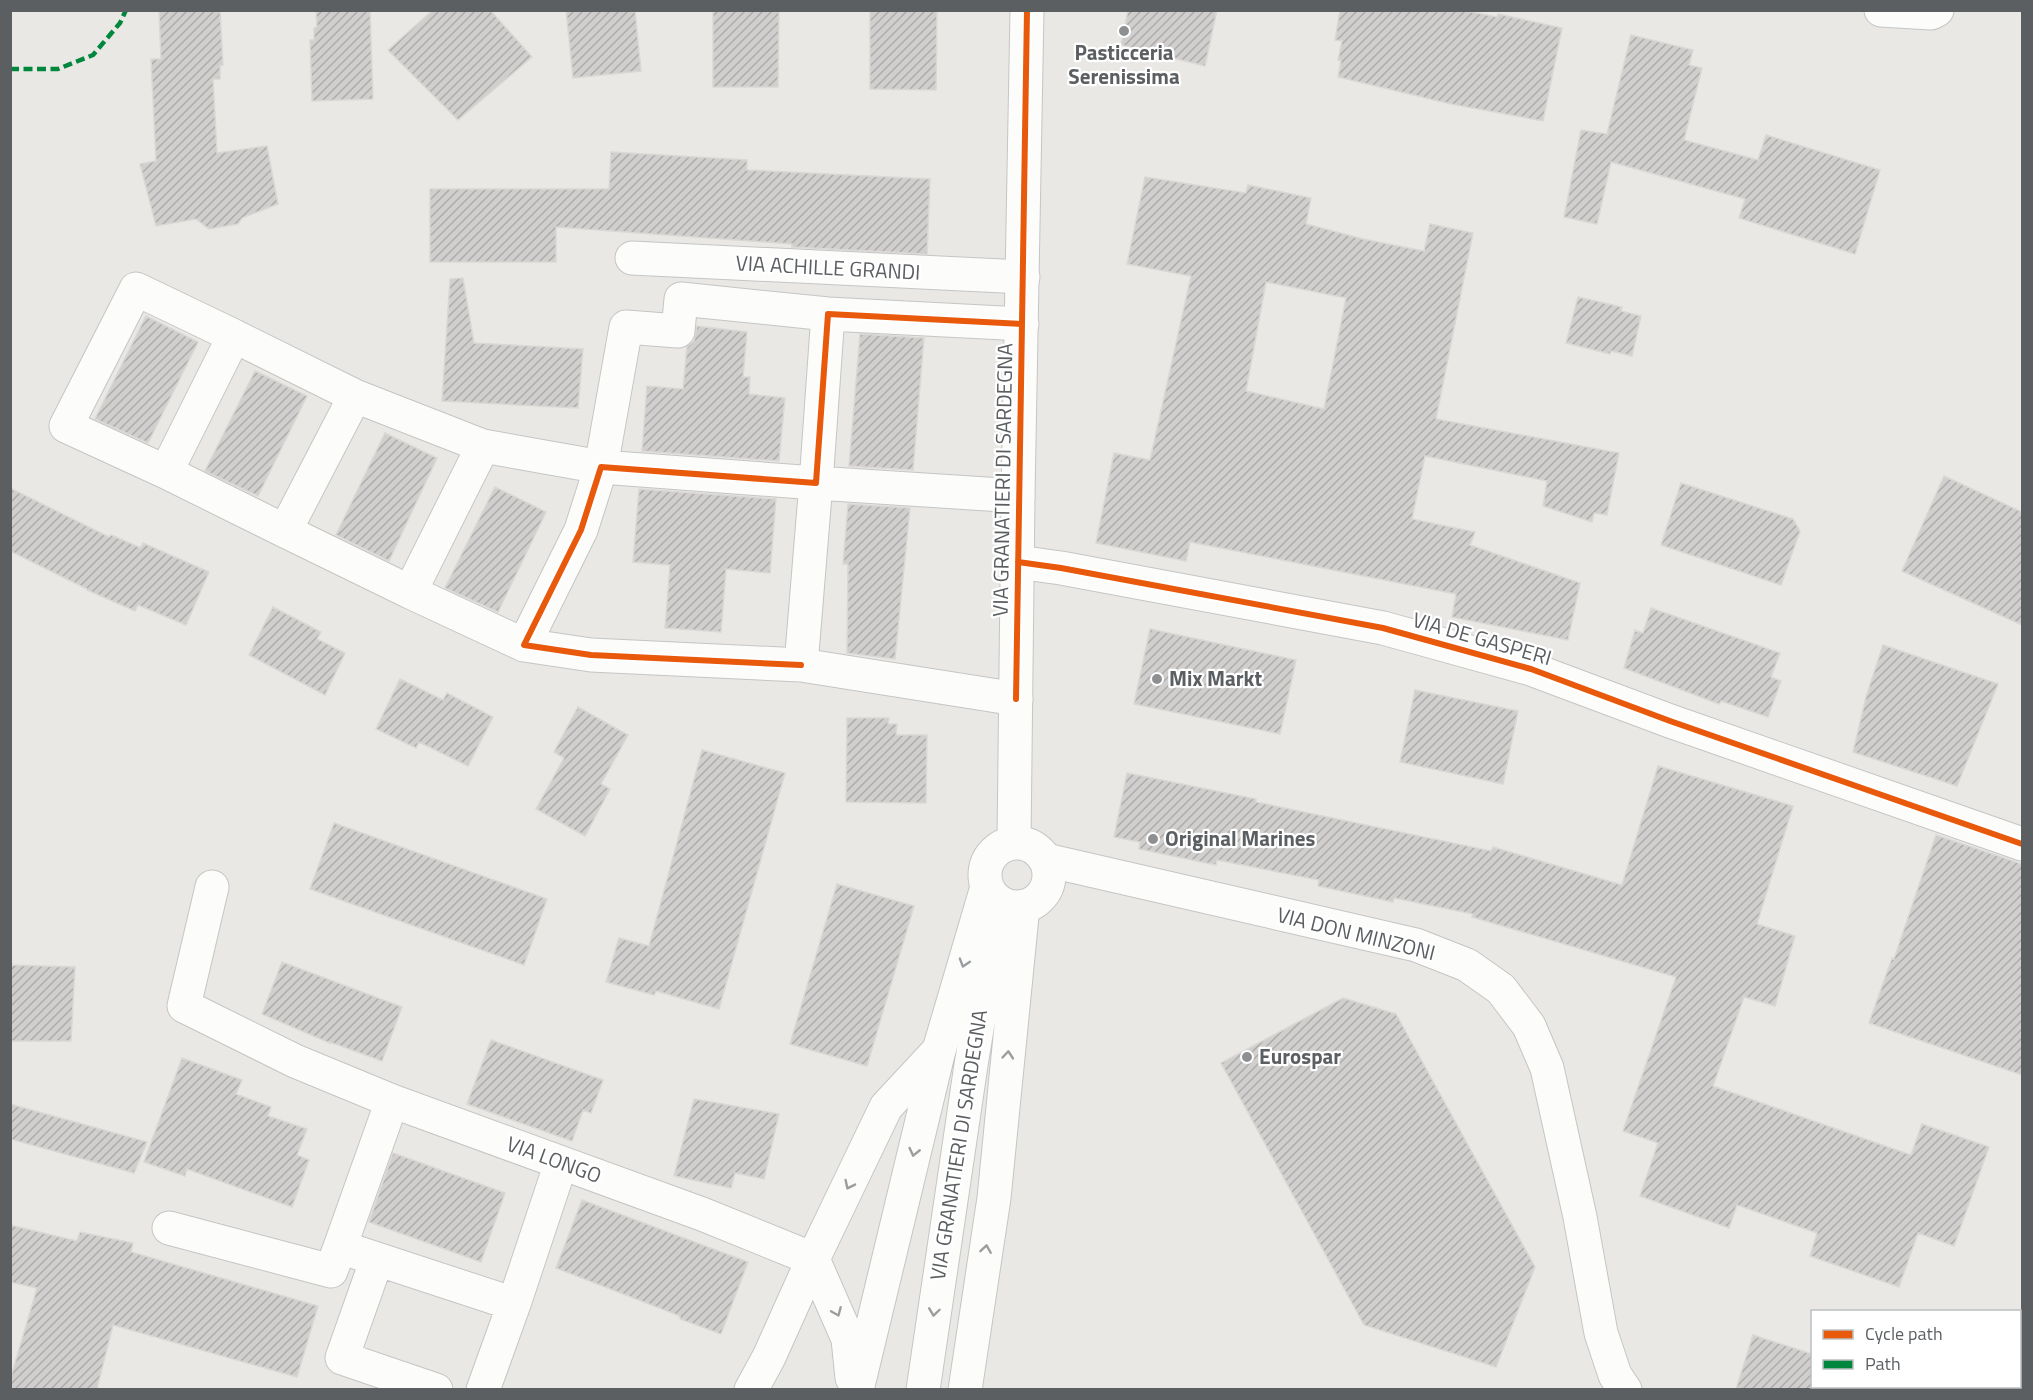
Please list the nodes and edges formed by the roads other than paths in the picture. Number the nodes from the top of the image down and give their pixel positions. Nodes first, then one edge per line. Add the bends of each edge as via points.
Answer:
1 (1027, 10) edge
2 (1881, 10) edge
3 (1937, 10) edge
4 (632, 258) dead end
5 (1023, 277) junction
6 (828, 314) junction
7 (1022, 324) junction
8 (234, 336) junction
9 (355, 396) junction
10 (483, 446) junction
11 (601, 467) junction
12 (166, 472) junction
13 (816, 483) junction
14 (1018, 496) junction
15 (285, 531) junction
16 (1018, 562) junction
17 (410, 592) junction
18 (524, 645) junction
19 (801, 665) junction
20 (1016, 699) junction
21 (2022, 844) edge
22 (1027, 848) junction
23 (212, 887) dead end
24 (1003, 898) junction
25 (939, 1050) junction
26 (392, 1101) junction
27 (561, 1163) junction
28 (169, 1228) dead end
29 (340, 1247) junction
30 (377, 1259) junction
31 (813, 1259) junction
32 (514, 1304) junction
33 (422, 1387) edge
34 (483, 1389) edge
35 (751, 1389) edge
36 (852, 1389) edge
37 (857, 1389) edge
38 (923, 1389) edge
39 (965, 1389) edge
40 (1626, 1389) edge

1 - 5 street, VIA GRANATIERI DI SARDEGNA
2 - 3 street
4 - 5 street, VIA ACHILLE GRANDI
5 - 7 street, VIA GRANATIERI DI SARDEGNA
6 - 7 street
6 - 11 street via 681,300 678,331 626,327
6 - 13 street
7 - 14 street, VIA GRANATIERI DI SARDEGNA
8 - 9 street
8 - 12 street
8 - 12 street via 136,289 66,426
9 - 10 street
9 - 15 street
10 - 11 street
10 - 17 street
11 - 13 street
11 - 18 street via 581,530
12 - 15 street
13 - 14 street
13 - 19 street
14 - 16 street, VIA GRANATIERI DI SARDEGNA
15 - 17 street
16 - 20 street, VIA GRANATIERI DI SARDEGNA
16 - 21 street, VIA DE GASPERI via 1383,628 1531,669
17 - 18 street
18 - 19 street via 591,655
19 - 20 street
20 - 22 street, VIA GRANATIERI DI SARDEGNA
22 - 24 street via 1000,848 990,858 985,872
22 - 24 street via 1047,864 1049,878 1045,891 1035,901
22 - 40 street, VIA DON MINZONI via 1046,860 1416,945 1467,965 1501,989 1529,1026 1547,1068 1581,1216 1601,1333 1615,1375
23 - 26 street, VIA LONGO via 184,1006 295,1061
24 -> 25 street
24 -> 38 street, VIA GRANATIERI DI SARDEGNA via 971,1065
39 -> 24 street, VIA GRANATIERI DI SARDEGNA via 994,1198
25 -> 31 street via 886,1107
25 -> 37 street
26 - 27 street, VIA LONGO
26 - 29 street
27 - 31 street, VIA LONGO
27 - 32 street
28 - 29 street via 331,1271
29 - 30 street
30 - 32 street
30 - 33 street via 342,1358
31 - 35 street
31 -> 36 street via 848,1339
32 - 34 street

